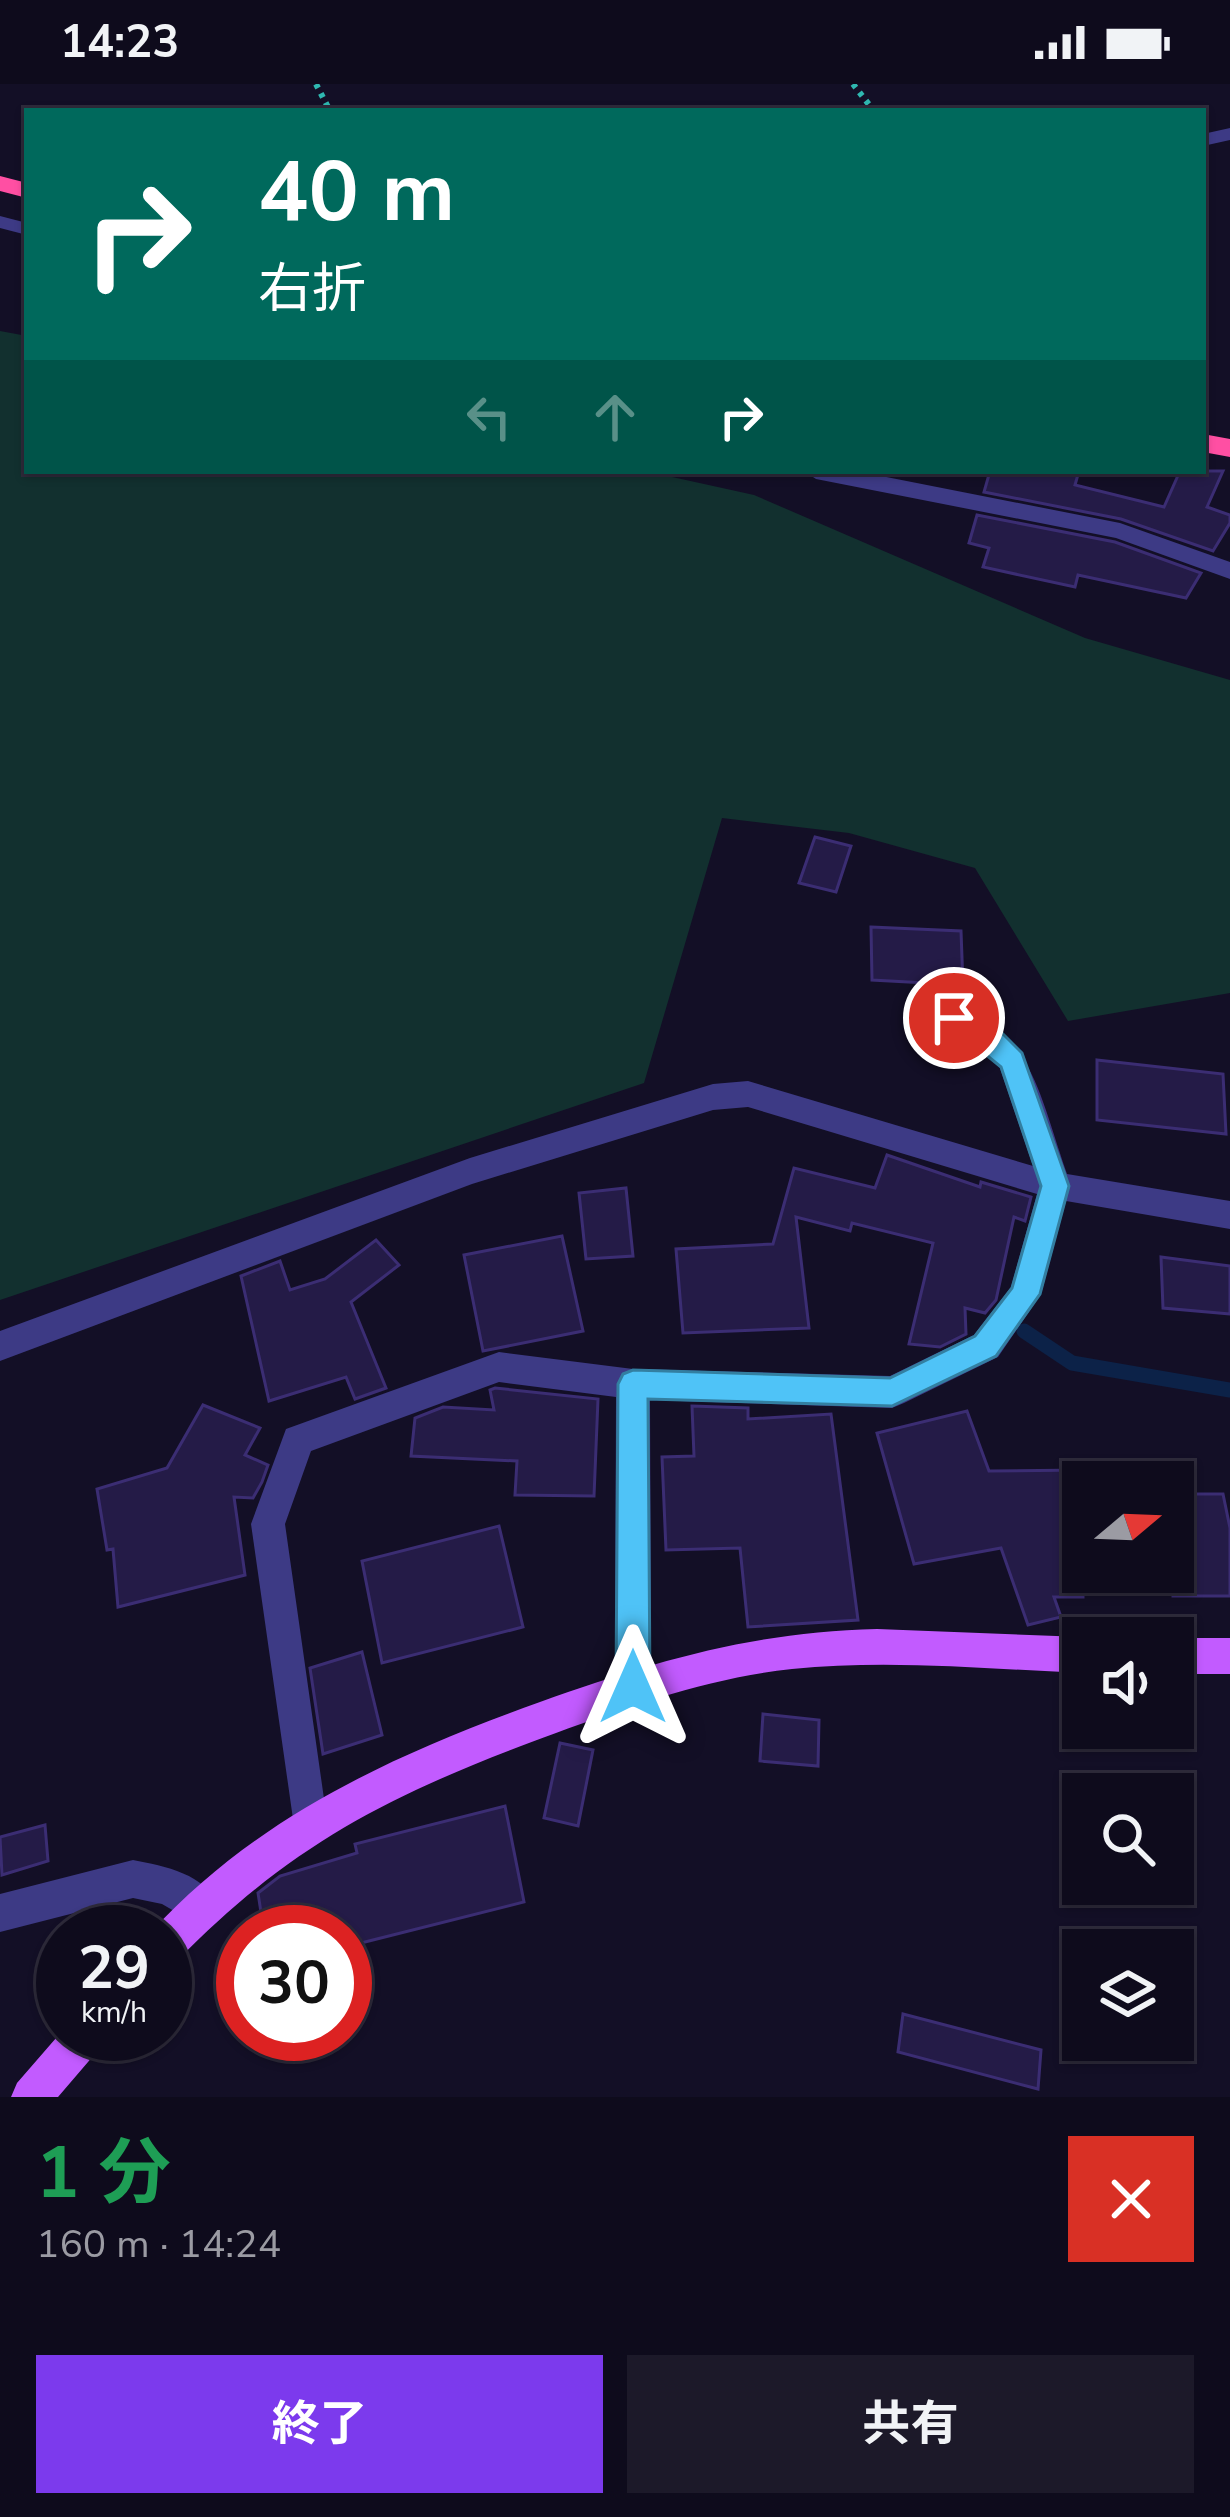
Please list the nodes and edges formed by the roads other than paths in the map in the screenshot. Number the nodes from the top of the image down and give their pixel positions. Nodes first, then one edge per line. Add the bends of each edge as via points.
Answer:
1 (831, 474) edge
2 (1230, 571) edge
3 (923, 1002) dead end
4 (1055, 1186) junction
5 (1230, 1215) edge
6 (0, 1346) edge
7 (633, 1384) junction
8 (1062, 1654) edge
9 (1194, 1656) edge
10 (1230, 1656) edge
11 (633, 1687) junction
12 (308, 1820) junction
13 (200, 1907) junction
14 (0, 1913) edge
15 (192, 1916) edge
16 (62, 2061) edge
17 (31, 2097) edge

1 - 2 street via 1120,531
3 - 4 street via 985,1034 1013,1061
4 - 5 street
4 - 6 street via 748,1094 713,1096 470,1171
4 - 7 street via 1025,1294 986,1346 892,1392
7 - 11 street
7 - 12 street via 499,1367 298,1440 268,1524
8 - 11 main road via 854,1647 753,1656
9 - 10 main road
11 - 12 main road via 424,1762
12 - 13 main road
13 - 14 street via 169,1886 133,1879
13 - 15 main road
16 - 17 main road

